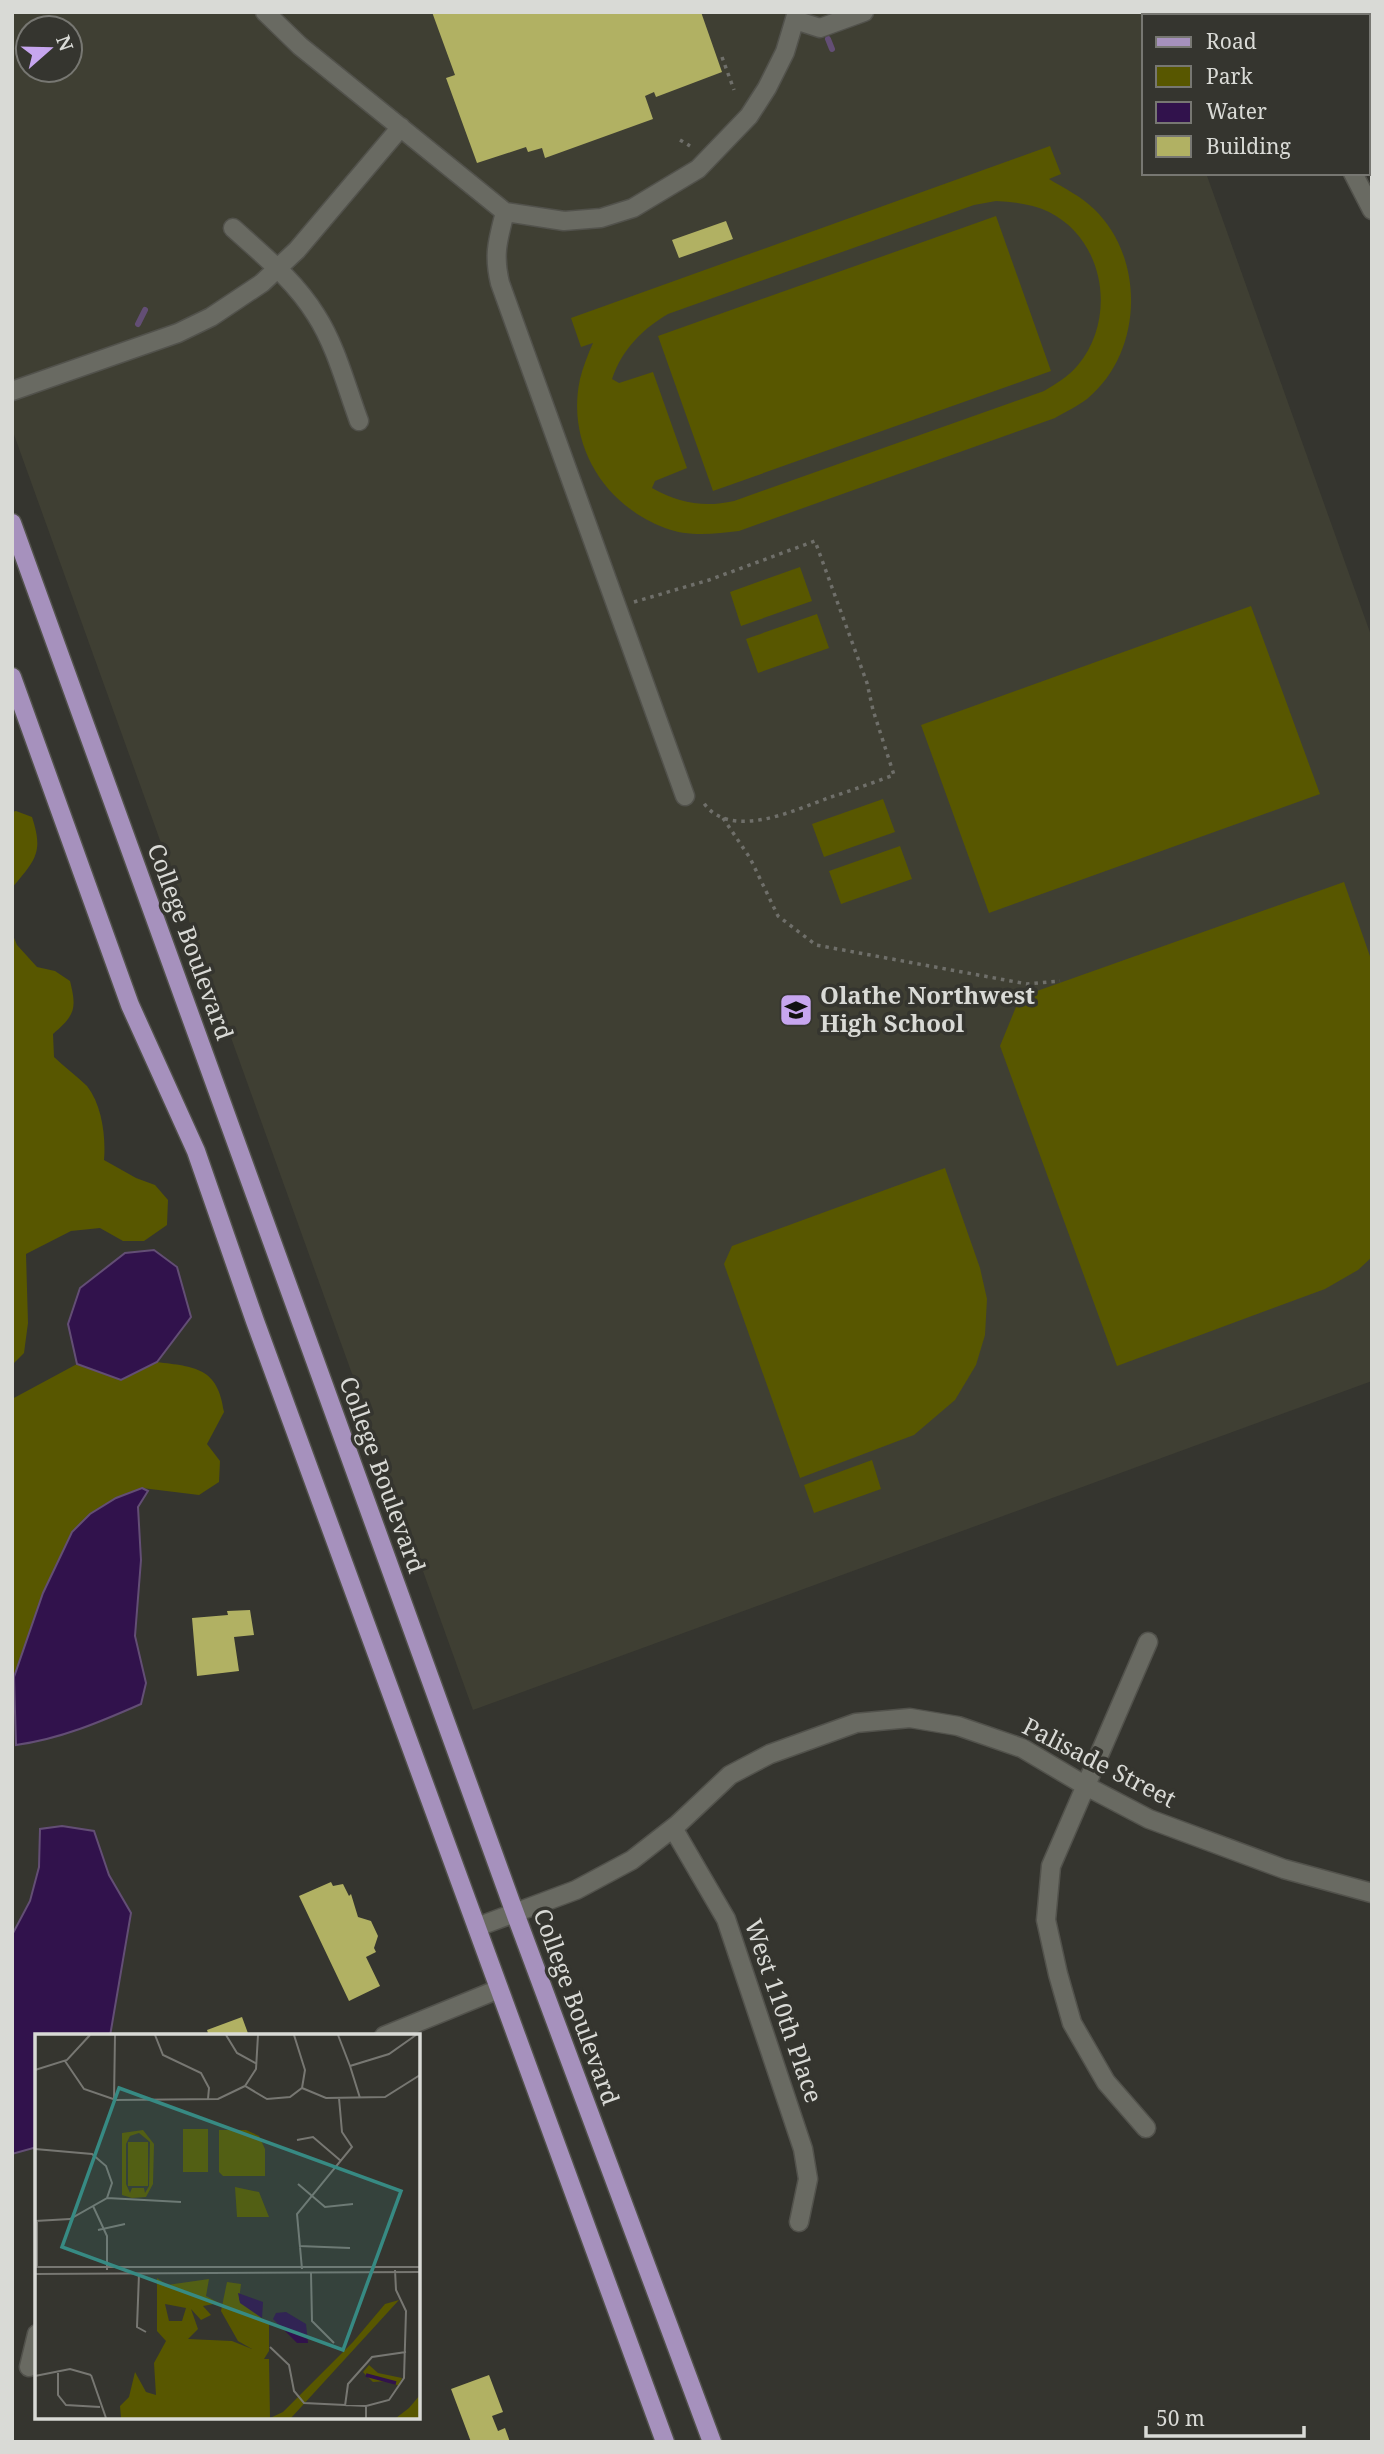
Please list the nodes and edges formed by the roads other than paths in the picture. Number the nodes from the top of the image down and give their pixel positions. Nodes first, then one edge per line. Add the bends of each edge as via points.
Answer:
1 (265, 12) edge
2 (864, 12) edge
3 (796, 16) edge
4 (401, 127) junction
5 (1354, 175) edge
6 (1372, 210) edge
7 (505, 212) junction
8 (233, 228) dead end
9 (278, 268) junction
10 (12, 391) edge
11 (359, 421) dead end
12 (12, 523) edge
13 (12, 677) edge
14 (692, 795) road end
15 (1147, 1642) dead end
16 (1086, 1786) junction
17 (673, 1828) junction
18 (1372, 1893) edge
19 (514, 1912) junction
20 (477, 1927) junction
21 (499, 1989) junction
22 (389, 2034) edge
23 (1146, 2127) dead end
24 (799, 2222) dead end
25 (35, 2342) edge
26 (29, 2367) dead end
27 (665, 2442) edge
28 (712, 2442) edge

1 - 4 street
2 - 3 street via 820,28
3 - 7 street via 775,73 749,116 698,169 633,208 601,218 564,221
4 - 7 street
4 - 9 street
5 - 6 street
7 - 14 street via 495,248 500,283
8 - 9 street
9 - 10 street via 211,317 178,333
9 - 11 street via 327,335
12 - 19 main road, College Boulevard
13 - 20 main road via 130,1005 196,1151
15 - 16 street
16 - 17 street, Palisade Street via 1022,1748 958,1726 910,1718 856,1723 770,1754 730,1775
16 - 18 street, Palisade Street via 1149,1819 1284,1869
16 - 23 street via 1051,1866 1046,1920 1072,2023 1106,2082
17 - 19 street, Palisade Street via 632,1860 576,1890
17 - 24 street, West 110th Place via 726,1919 803,2149 808,2179
19 - 20 street, Palisade Street
19 - 28 main road, College Boulevard
20 - 21 main road
21 - 22 street
21 - 27 main road
25 - 26 street

